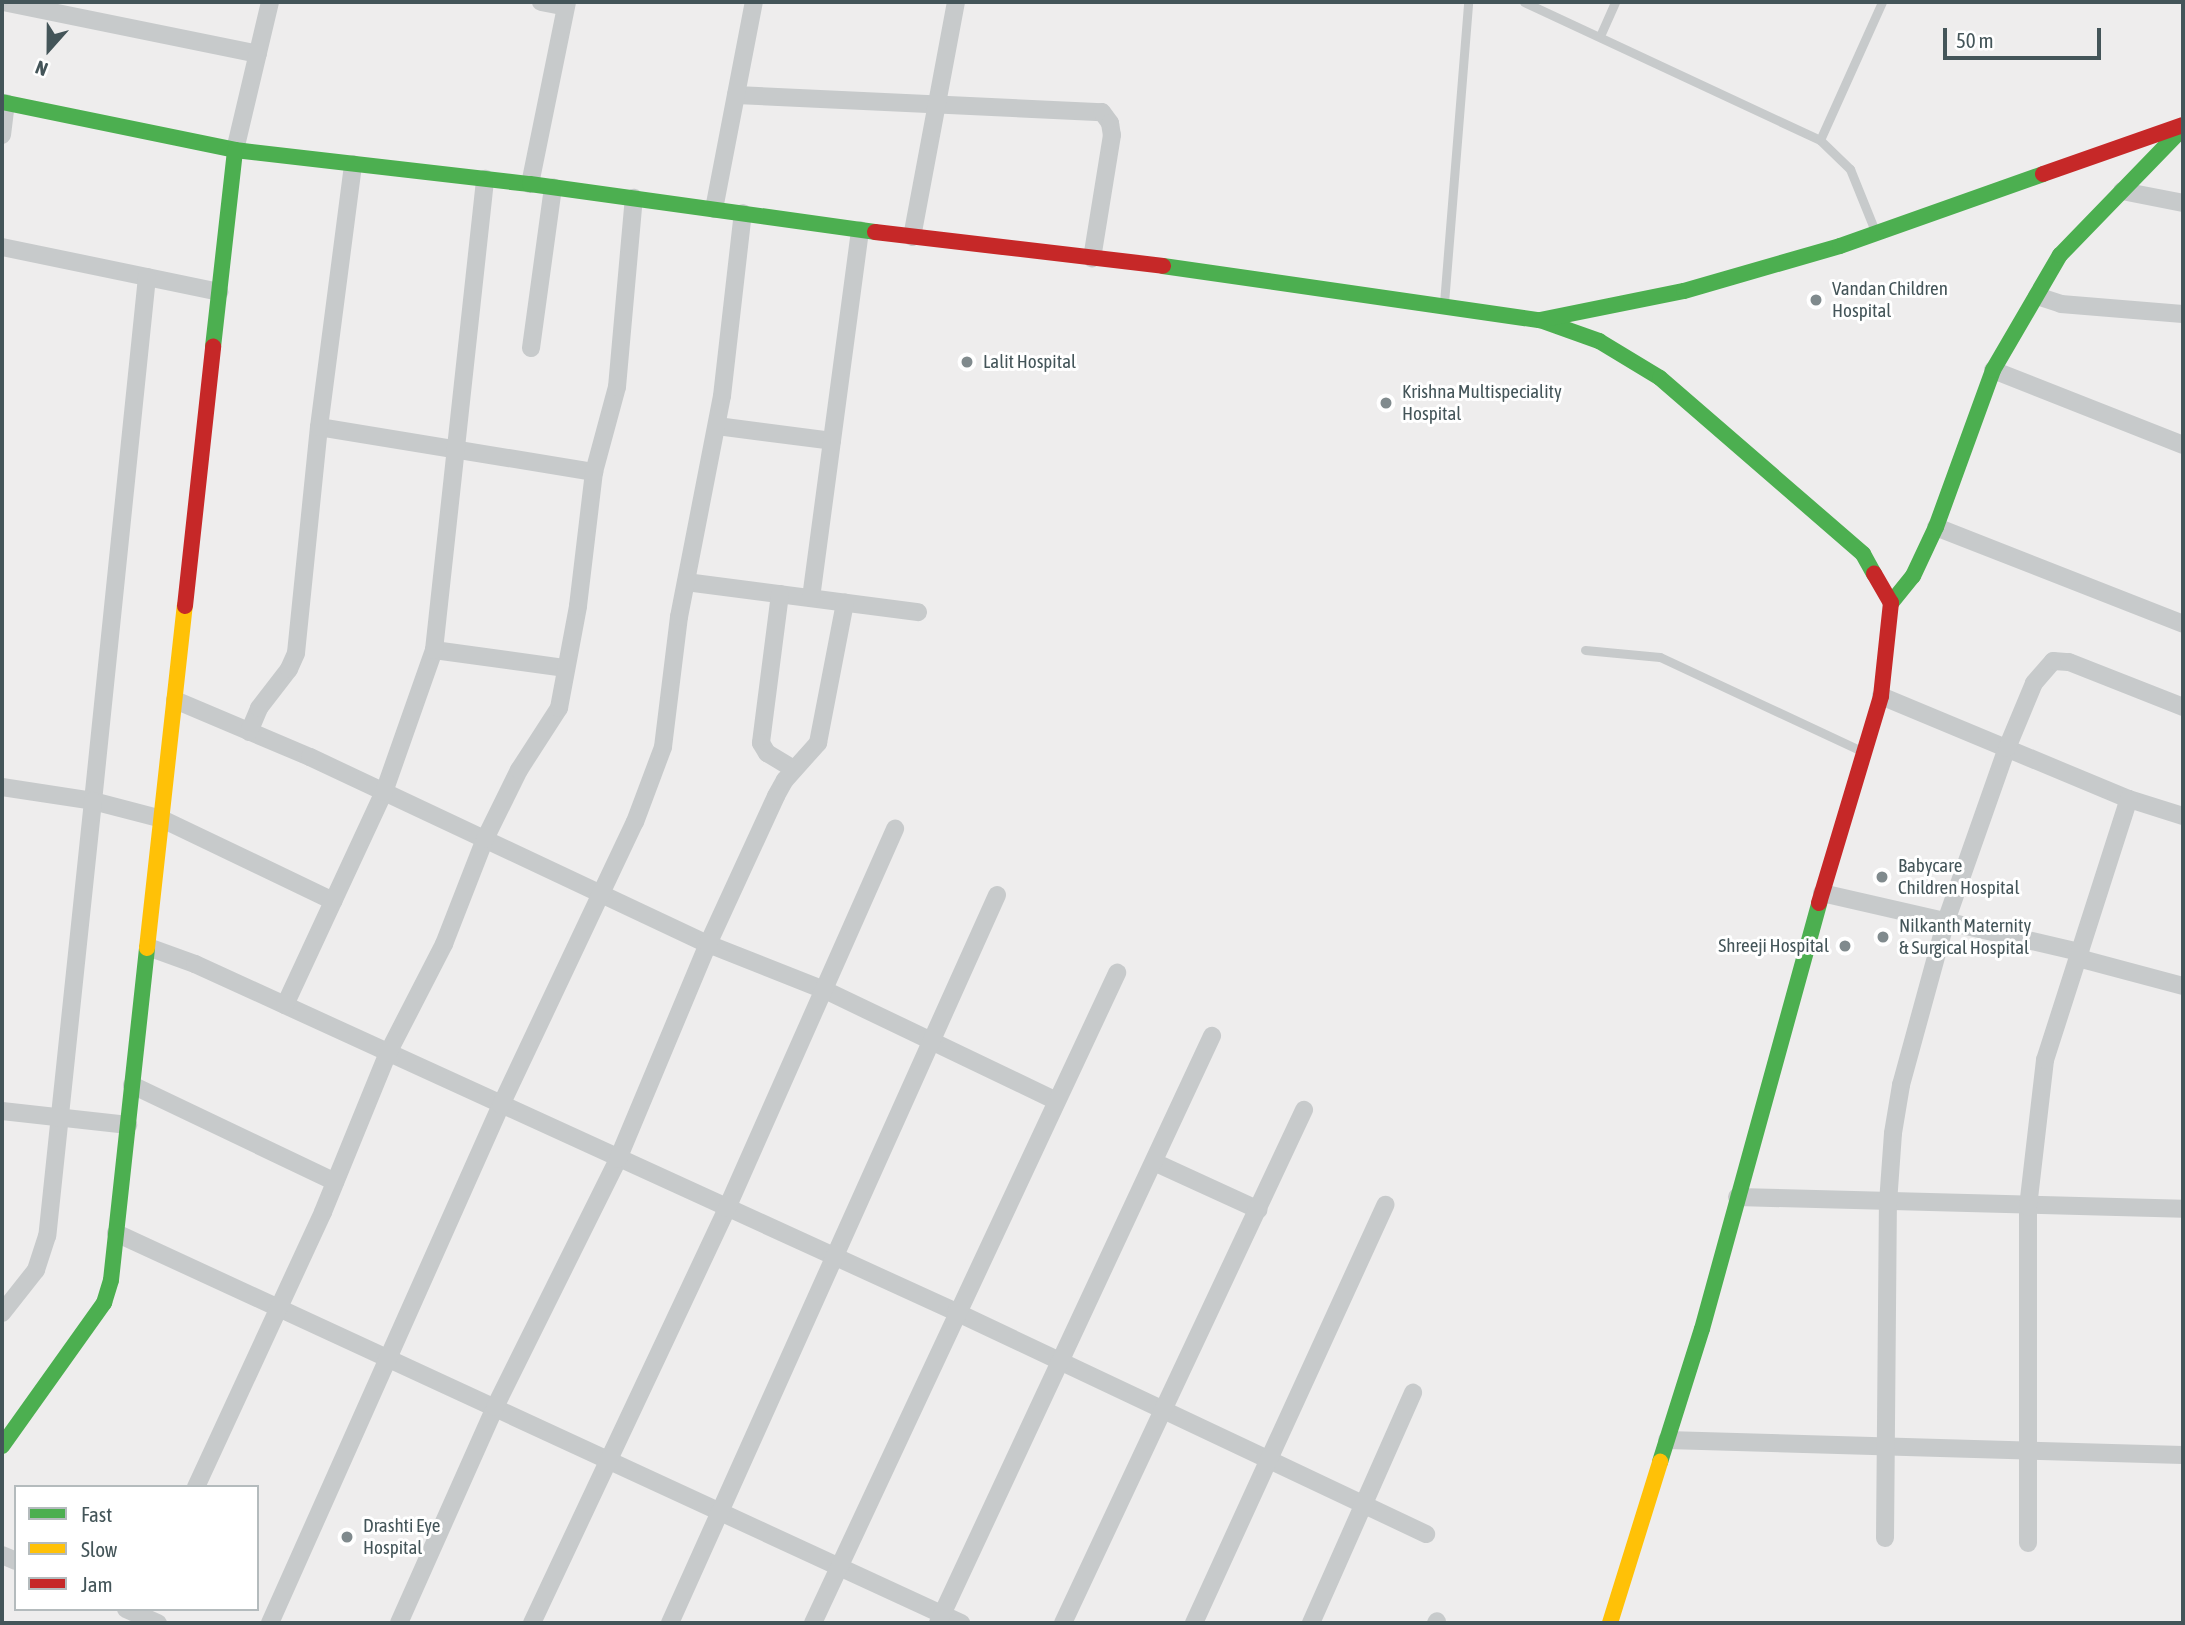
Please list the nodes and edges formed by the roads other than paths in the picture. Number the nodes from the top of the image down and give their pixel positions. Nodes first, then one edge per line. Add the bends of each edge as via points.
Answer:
1 (4, 2) edge
2 (270, 2) edge
3 (541, 2) edge
4 (754, 2) edge
5 (956, 2) edge
6 (1468, 2) edge
7 (1524, 2) edge
8 (1615, 2) edge
9 (1882, 2) edge
10 (567, 4) edge
11 (1600, 36) junction
12 (258, 54) junction
13 (736, 95) junction
14 (4, 103) edge
15 (937, 104) junction
16 (2183, 127) edge
17 (2, 135) edge
18 (1820, 140) junction
19 (235, 150) junction
20 (353, 164) junction
21 (485, 179) junction
22 (530, 184) junction
23 (553, 187) junction
24 (2122, 191) junction
25 (634, 198) junction
26 (2183, 203) edge
27 (714, 209) junction
28 (743, 213) junction
29 (860, 230) junction
30 (1876, 232) junction
31 (912, 237) junction
32 (2, 247) edge
33 (1092, 258) junction
34 (147, 277) junction
35 (219, 292) junction
36 (2037, 296) junction
37 (1444, 304) junction
38 (2183, 314) edge
39 (1540, 320) junction
40 (531, 348) dead end
41 (1993, 370) junction
42 (717, 426) junction
43 (319, 427) junction
44 (832, 441) junction
45 (2183, 445) edge
46 (455, 449) junction
47 (594, 472) junction
48 (1936, 527) junction
49 (686, 582) junction
50 (780, 594) junction
51 (811, 598) junction
52 (845, 603) junction
53 (1891, 603) junction
54 (918, 612) dead end
55 (2183, 624) edge
56 (434, 650) junction
57 (1585, 650) dead end
58 (566, 668) junction
59 (1881, 696) junction
60 (174, 700) junction
61 (2183, 707) edge
62 (249, 732) junction
63 (2007, 748) junction
64 (1864, 752) junction
65 (794, 769) junction
66 (2, 787) edge
67 (384, 792) junction
68 (2129, 799) junction
69 (93, 801) junction
70 (2183, 816) edge
71 (162, 819) junction
72 (895, 828) dead end
73 (485, 839) junction
74 (600, 893) junction
75 (1822, 893) junction
76 (997, 895) dead end
77 (333, 901) junction
78 (1946, 921) junction
79 (708, 944) junction
80 (148, 947) junction
81 (2079, 955) junction
82 (1117, 973) dead end
83 (2183, 986) edge
84 (827, 990) junction
85 (285, 1005) junction
86 (1212, 1036) dead end
87 (931, 1043) junction
88 (388, 1053) junction
89 (132, 1085) junction
90 (1055, 1100) junction
91 (501, 1105) junction
92 (1304, 1110) dead end
93 (2, 1111) edge
94 (56, 1119) junction
95 (128, 1125) junction
96 (618, 1159) junction
97 (1154, 1162) junction
98 (335, 1182) junction
99 (1737, 1197) junction
100 (1888, 1203) junction
101 (1385, 1205) dead end
102 (2028, 1207) junction
103 (727, 1208) junction
104 (2183, 1209) edge
105 (1258, 1210) junction
106 (116, 1233) junction
107 (836, 1258) junction
108 (278, 1307) junction
109 (956, 1312) junction
110 (2, 1313) edge
111 (390, 1359) junction
112 (1062, 1363) junction
113 (1413, 1393) dead end
114 (495, 1407) junction
115 (1165, 1410) junction
116 (1667, 1440) junction
117 (2, 1446) edge
118 (1884, 1448) junction
119 (2028, 1451) junction
120 (2183, 1455) edge
121 (608, 1459) junction
122 (1269, 1461) junction
123 (196, 1485) edge
124 (1364, 1504) junction
125 (722, 1511) junction
126 (1426, 1534) dead end
127 (1885, 1538) dead end
128 (2028, 1543) dead end
129 (839, 1565) junction
130 (133, 1611) edge
131 (940, 1619) edge
132 (158, 1623) edge
133 (270, 1623) edge
134 (399, 1623) edge
135 (532, 1623) edge
136 (670, 1623) edge
137 (813, 1623) edge
138 (961, 1623) edge
139 (1063, 1623) edge
140 (1194, 1623) edge
141 (1311, 1623) edge
142 (1610, 1623) edge

1 - 12 street
2 - 12 street
3 - 10 street
4 - 13 street
5 - 15 street
6 - 37 lane
7 - 11 lane
8 - 11 lane
9 - 18 lane
10 - 22 street
11 - 18 lane
12 - 19 street
13 - 15 street
13 - 27 street
14 - 17 street
14 - 19 main road
15 - 31 street
15 - 33 street via 1102,112 1112,135
16 - 24 main road
16 - 30 main road
18 - 30 lane via 1850,169
19 - 20 main road
19 - 35 main road
20 - 21 main road
20 - 43 street
21 - 22 main road
21 - 46 street
22 - 23 main road
23 - 25 main road
23 - 40 street
24 - 26 street
24 - 36 main road via 2060,255
25 - 27 main road
25 - 47 street via 617,387
27 - 28 main road
28 - 29 main road
28 - 42 street
29 - 31 main road
29 - 44 street
30 - 39 main road via 1684,291
31 - 33 main road
32 - 34 street
33 - 37 main road
34 - 35 street
34 - 69 street
35 - 60 main road
36 - 38 street via 2061,304
36 - 41 main road
37 - 39 main road
39 - 53 main road via 1599,341 1660,378 1863,554
41 - 45 street
41 - 48 main road
42 - 44 street
42 - 49 street
43 - 46 street
43 - 62 street via 296,653 259,708
44 - 51 street
46 - 47 street
46 - 56 street
47 - 58 street
48 - 53 main road via 1913,576
48 - 55 street
49 - 50 street
49 - 74 street via 663,747 635,822
50 - 51 street
50 - 65 street via 761,743 767,753
51 - 52 street
52 - 54 street
52 - 65 street via 822,731 818,743
53 - 59 main road
56 - 58 street
56 - 67 street
57 - 64 lane via 1660,657
58 - 73 street via 559,708 519,770
59 - 63 street
59 - 64 main road
60 - 62 street
60 - 71 main road
61 - 63 street via 2068,662 2053,661 2034,683
62 - 67 street
63 - 68 street
63 - 78 street
64 - 75 main road
65 - 79 street via 776,796
66 - 69 street
67 - 73 street
67 - 77 street
68 - 70 street
68 - 81 street
69 - 71 street
69 - 94 street
71 - 77 street
71 - 80 main road
72 - 84 street
73 - 74 street
73 - 88 street via 444,944
74 - 79 street
74 - 91 street
75 - 78 street
75 - 99 main road
76 - 87 street
77 - 85 street
78 - 81 street
78 - 100 street via 1901,1085
79 - 84 street
79 - 96 street
80 - 85 street
80 - 89 main road
81 - 83 street
81 - 102 street via 2045,1059
82 - 90 street
84 - 87 street
84 - 103 street
85 - 88 street
86 - 97 street
87 - 90 street
87 - 107 street
88 - 91 street
88 - 98 street
89 - 95 main road
89 - 98 street
90 - 109 street
91 - 96 street
91 - 111 street
92 - 105 street
93 - 94 street
94 - 95 street
94 - 110 street via 43,1255
95 - 106 main road
96 - 103 street
96 - 114 street
97 - 105 street
97 - 112 street
98 - 108 street
99 - 100 street
99 - 116 main road
100 - 102 street
100 - 118 street
101 - 122 street
102 - 104 street
102 - 119 street
103 - 107 street
103 - 121 street
105 - 115 street
106 - 108 street
106 - 117 main road via 104,1303
107 - 109 street
107 - 125 street
108 - 111 street
108 - 123 street
109 - 112 street
109 - 129 street
111 - 114 street
111 - 133 street
112 - 115 street
112 - 131 street
113 - 124 street
114 - 121 street
114 - 134 street
115 - 122 street
115 - 139 street
116 - 118 street
116 - 142 main road
118 - 119 street
118 - 127 street
119 - 120 street
119 - 128 street
121 - 125 street
121 - 135 street
122 - 124 street
122 - 140 street
124 - 126 street
124 - 141 street
125 - 129 street
125 - 136 street
129 - 131 street
129 - 137 street
130 - 132 street
131 - 138 street

